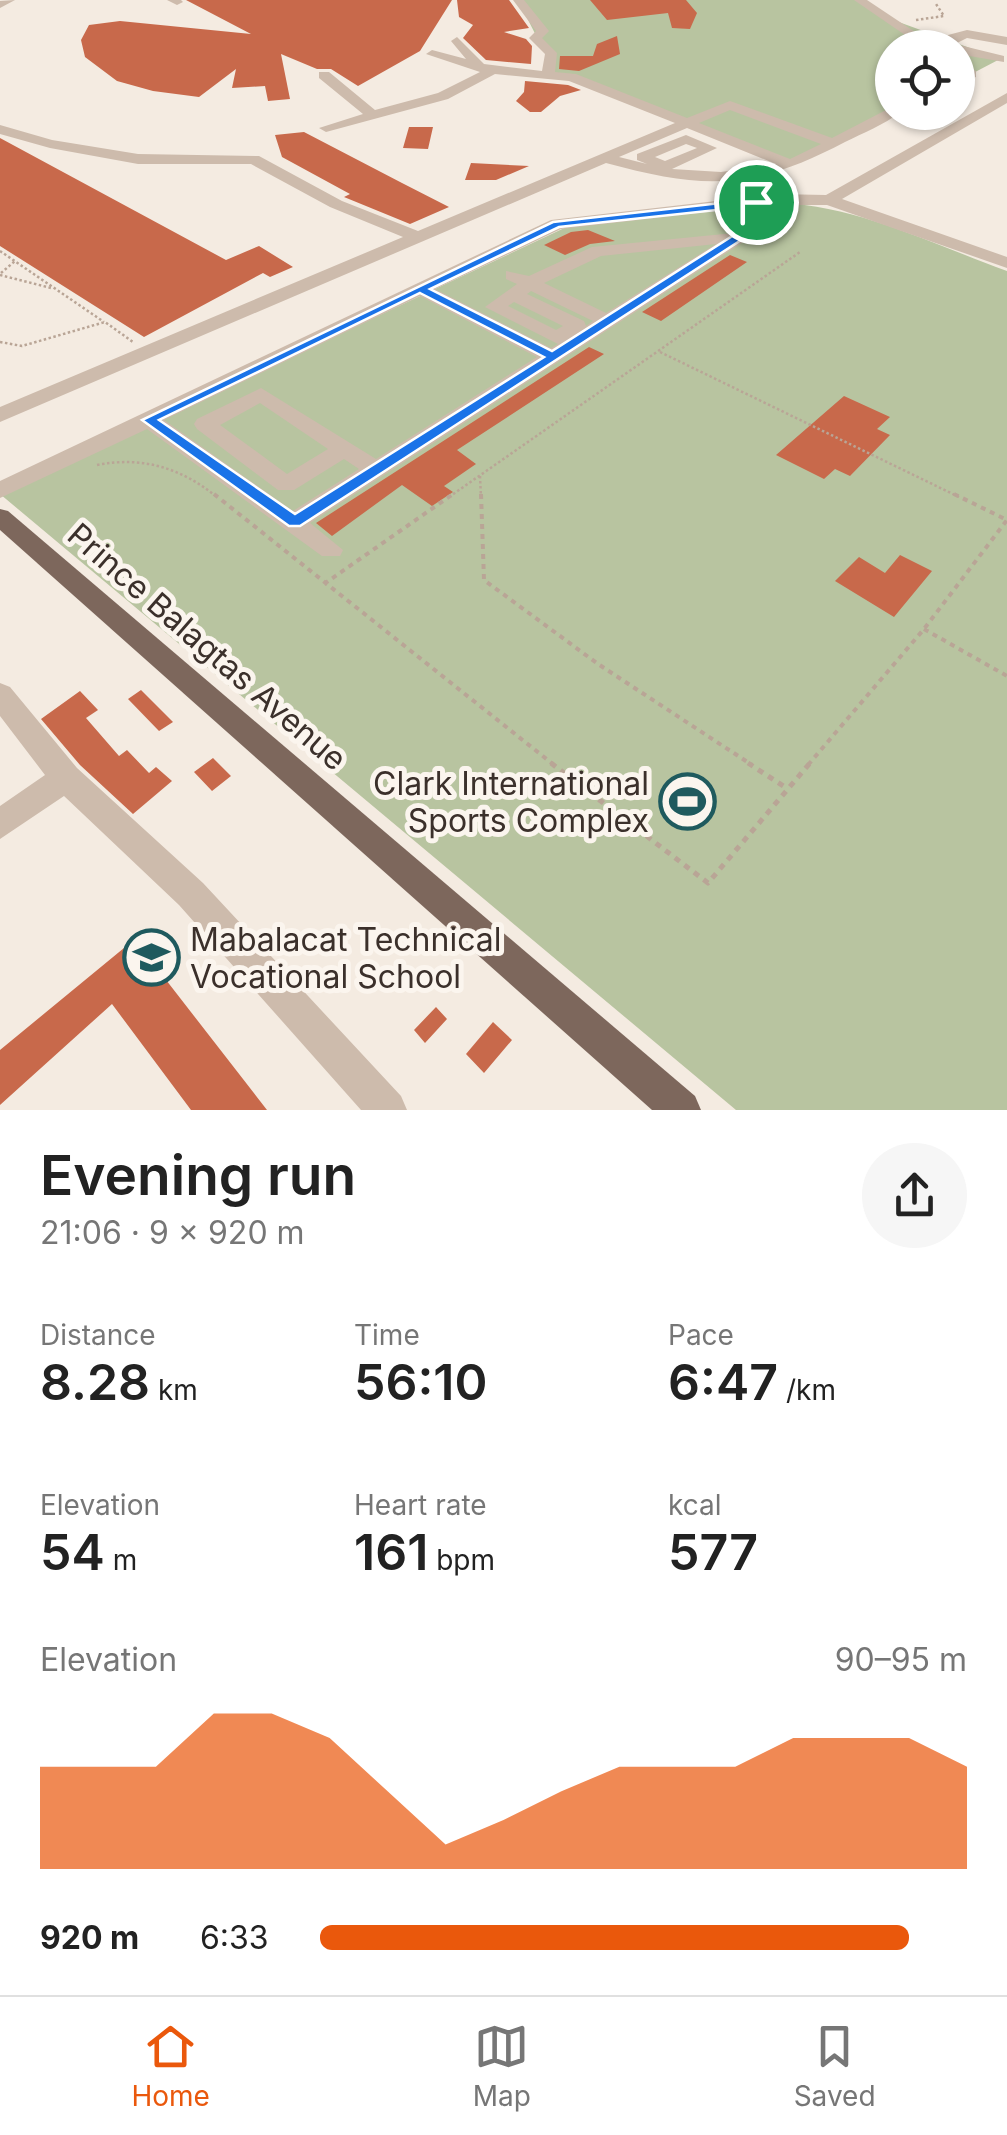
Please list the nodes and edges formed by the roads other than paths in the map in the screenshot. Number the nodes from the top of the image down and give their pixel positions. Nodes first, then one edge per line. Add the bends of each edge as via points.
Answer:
1 (10, 0) edge
2 (518, 0) edge
3 (859, 0) edge
4 (0, 5) edge
5 (908, 30) edge
6 (975, 35) edge
7 (457, 40) dead end
8 (1007, 41) edge
9 (975, 53) edge
10 (432, 54) dead end
11 (1004, 58) edge
12 (487, 69) junction
13 (975, 72) edge
14 (548, 74) junction
15 (324, 75) dead end
16 (1007, 96) edge
17 (374, 116) junction
18 (875, 121) edge
19 (685, 122) junction
20 (326, 128) dead end
21 (791, 128) junction
22 (0, 129) edge
23 (648, 138) junction
24 (833, 143) junction
25 (670, 146) junction
26 (746, 147) junction
27 (693, 155) junction
28 (604, 158) junction
29 (713, 163) junction
30 (791, 165) junction
31 (690, 175) junction
32 (829, 200) junction
33 (756, 202) junction
34 (737, 236) junction
35 (418, 237) junction
36 (1007, 263) edge
37 (532, 284) junction
38 (513, 285) dead end
39 (420, 288) junction
40 (608, 321) junction
41 (553, 357) junction
42 (0, 415) edge
43 (149, 420) junction
44 (344, 449) junction
45 (376, 470) junction
46 (0, 490) edge
47 (0, 517) edge
48 (294, 522) junction
49 (331, 550) dead end
50 (0, 695) edge
51 (66, 778) junction
52 (0, 824) edge
53 (387, 1110) edge
54 (681, 1110) edge

1 - 4 street
2 - 14 street via 543,31 535,38 551,53
3 - 5 street
6 - 8 street
7 - 12 street
9 - 11 street
10 - 12 street
11 - 13 street
12 - 14 street
12 - 17 street via 442,96
14 - 19 street
15 - 17 street
16 - 32 street
17 - 20 street
18 - 24 street
19 - 21 street via 730,105
19 - 23 street
19 - 26 street
21 - 24 street
21 - 26 street
22 - 35 street via 138,159 254,160
23 - 25 street
23 - 28 street
24 - 30 street
25 - 27 street via 686,139 710,148
25 - 27 street via 642,157 666,166
26 - 29 street
26 - 30 street
27 - 29 street
28 - 31 street
28 - 35 street
29 - 31 street
30 - 31 street via 746,176
32 - 33 street
32 - 36 street
33 - 34 street via 766,219
33 - 39 street via 557,224
34 - 37 street via 597,251
34 - 40 street
35 - 42 street
37 - 38 street
37 - 40 street
39 - 41 street
39 - 43 street
40 - 41 street
41 - 45 street
43 - 46 street via 81,461
43 - 48 street
44 - 44 street via 261,394 204,424 286,484
44 - 45 street
45 - 48 street
47 - 54 main road, Prince Balagtas Avenue
48 - 49 street
50 - 51 street
51 - 52 street
51 - 53 street via 191,894

